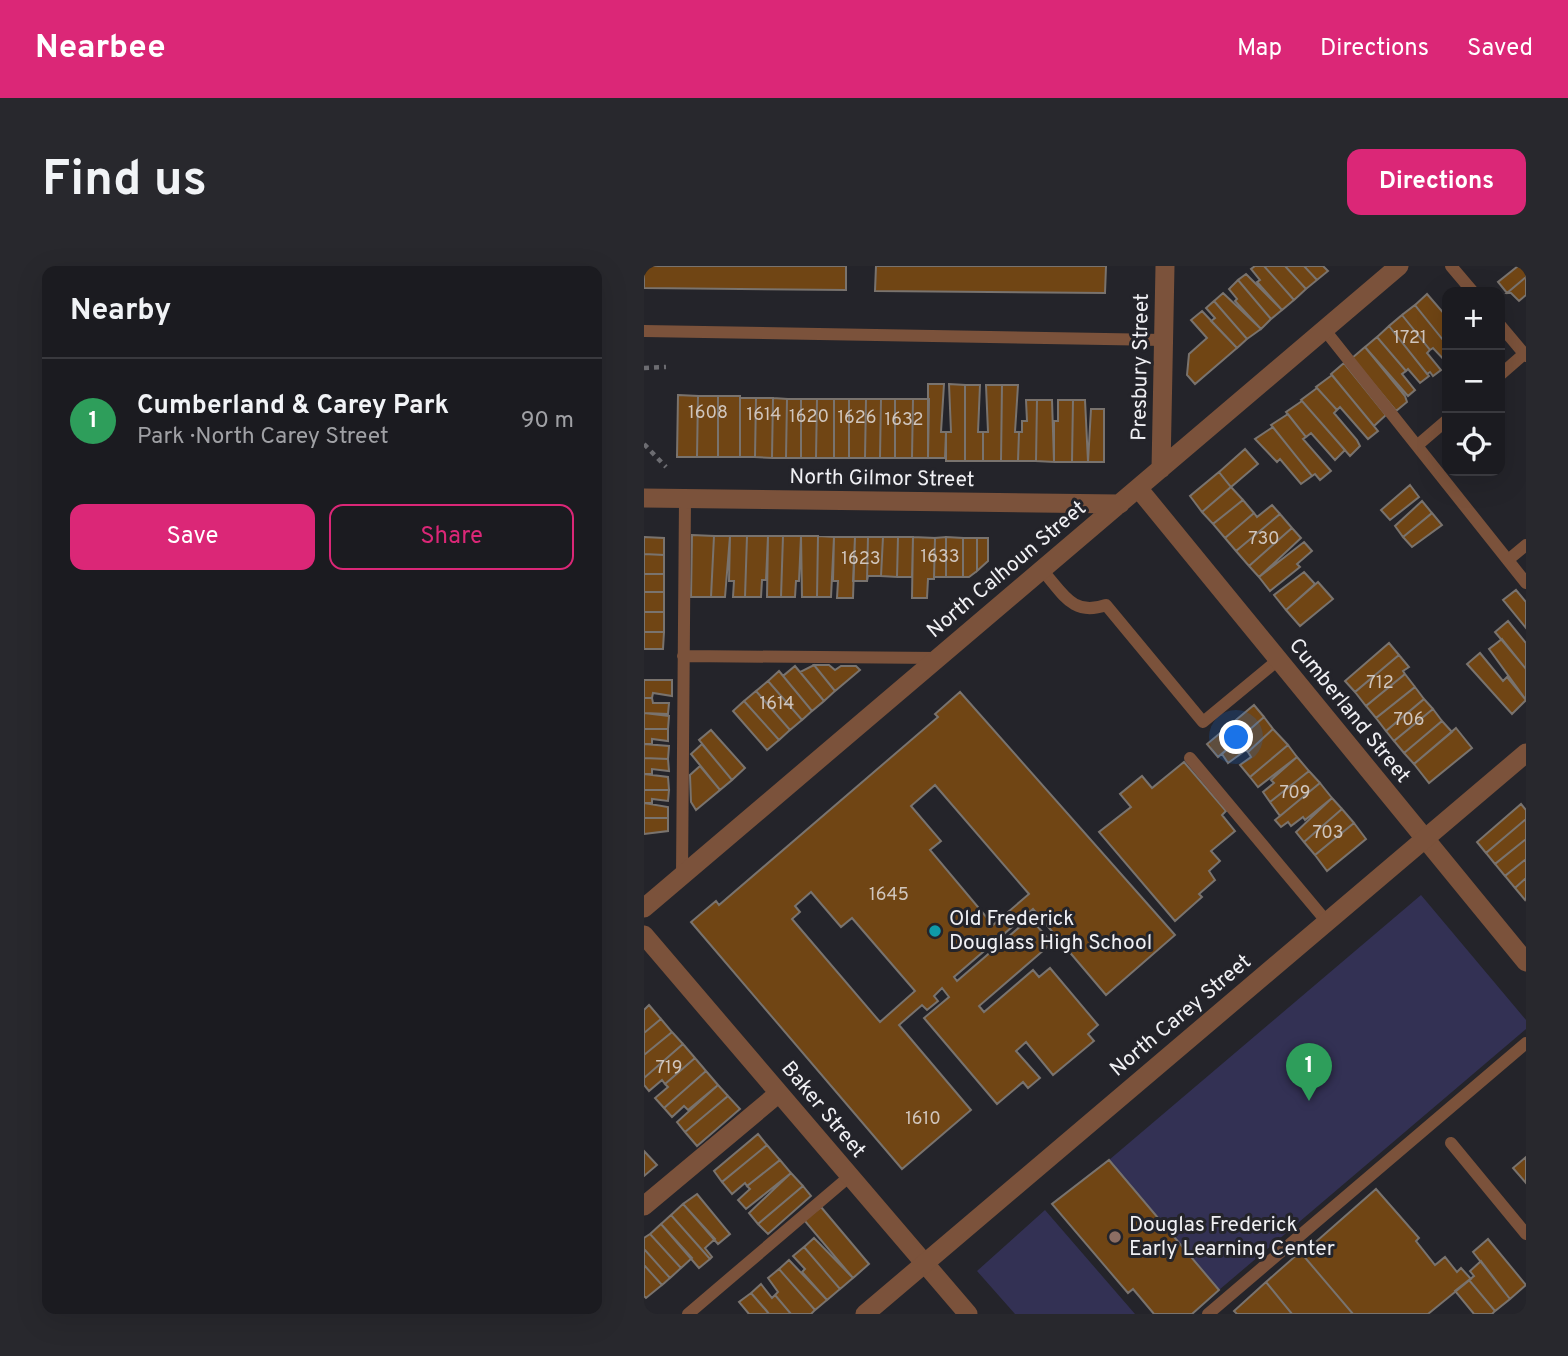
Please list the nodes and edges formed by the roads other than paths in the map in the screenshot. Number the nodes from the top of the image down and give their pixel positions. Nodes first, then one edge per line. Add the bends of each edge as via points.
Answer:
1 (1399, 266) edge
2 (1451, 266) edge
3 (1167, 268) edge
4 (1469, 287) edge
5 (1324, 329) junction
6 (644, 331) edge
7 (1505, 331) edge
8 (1164, 340) junction
9 (1525, 355) edge
10 (1505, 371) edge
11 (1442, 424) edge
12 (1419, 444) junction
13 (1161, 469) junction
14 (1138, 488) junction
15 (644, 498) edge
16 (685, 499) junction
17 (1120, 504) junction
18 (1526, 545) edge
19 (1508, 560) junction
20 (1042, 570) junction
21 (1526, 583) edge
22 (683, 656) junction
23 (938, 658) junction
24 (1278, 660) junction
25 (1526, 753) edge
26 (1190, 758) dead end
27 (1425, 839) junction
28 (682, 875) junction
29 (644, 908) edge
30 (1327, 922) junction
31 (644, 936) edge
32 (1526, 962) edge
33 (1526, 1043) edge
34 (779, 1093) junction
35 (1451, 1143) dead end
36 (850, 1176) junction
37 (644, 1206) edge
38 (1526, 1234) edge
39 (924, 1263) junction
40 (688, 1314) edge
41 (865, 1314) edge
42 (968, 1314) edge
43 (1208, 1314) edge

1 - 5 street, North Calhoun Street
2 - 4 lane
3 - 8 street, Presbury Street
5 - 12 lane
5 - 13 street, North Calhoun Street
6 - 8 lane
7 - 9 lane
8 - 13 street, Presbury Street
9 - 10 lane
11 - 12 lane
12 - 19 lane via 1421,453
13 - 14 street, North Calhoun Street
14 - 17 street, North Calhoun Street
14 - 24 street, Cumberland Street
15 - 16 street, North Gilmor Street
16 - 17 street, North Gilmor Street
16 - 22 lane
17 - 20 street, North Calhoun Street
18 - 19 lane
19 - 21 lane
20 - 23 street, North Calhoun Street
20 - 24 lane via 1076,608 1106,605 1203,722
22 - 23 lane
22 - 28 lane
23 - 28 street, North Calhoun Street
24 - 27 street, Cumberland Street
25 - 27 street, North Carey Street
26 - 30 lane
27 - 30 street, North Carey Street
27 - 32 street, Cumberland Street
28 - 29 street, North Calhoun Street
30 - 39 street, North Carey Street
31 - 34 street, Baker Street
33 - 43 lane
34 - 36 street, Baker Street
34 - 37 street
35 - 38 lane
36 - 39 street, Baker Street
36 - 40 lane
39 - 41 street, North Carey Street
39 - 42 street, Baker Street

